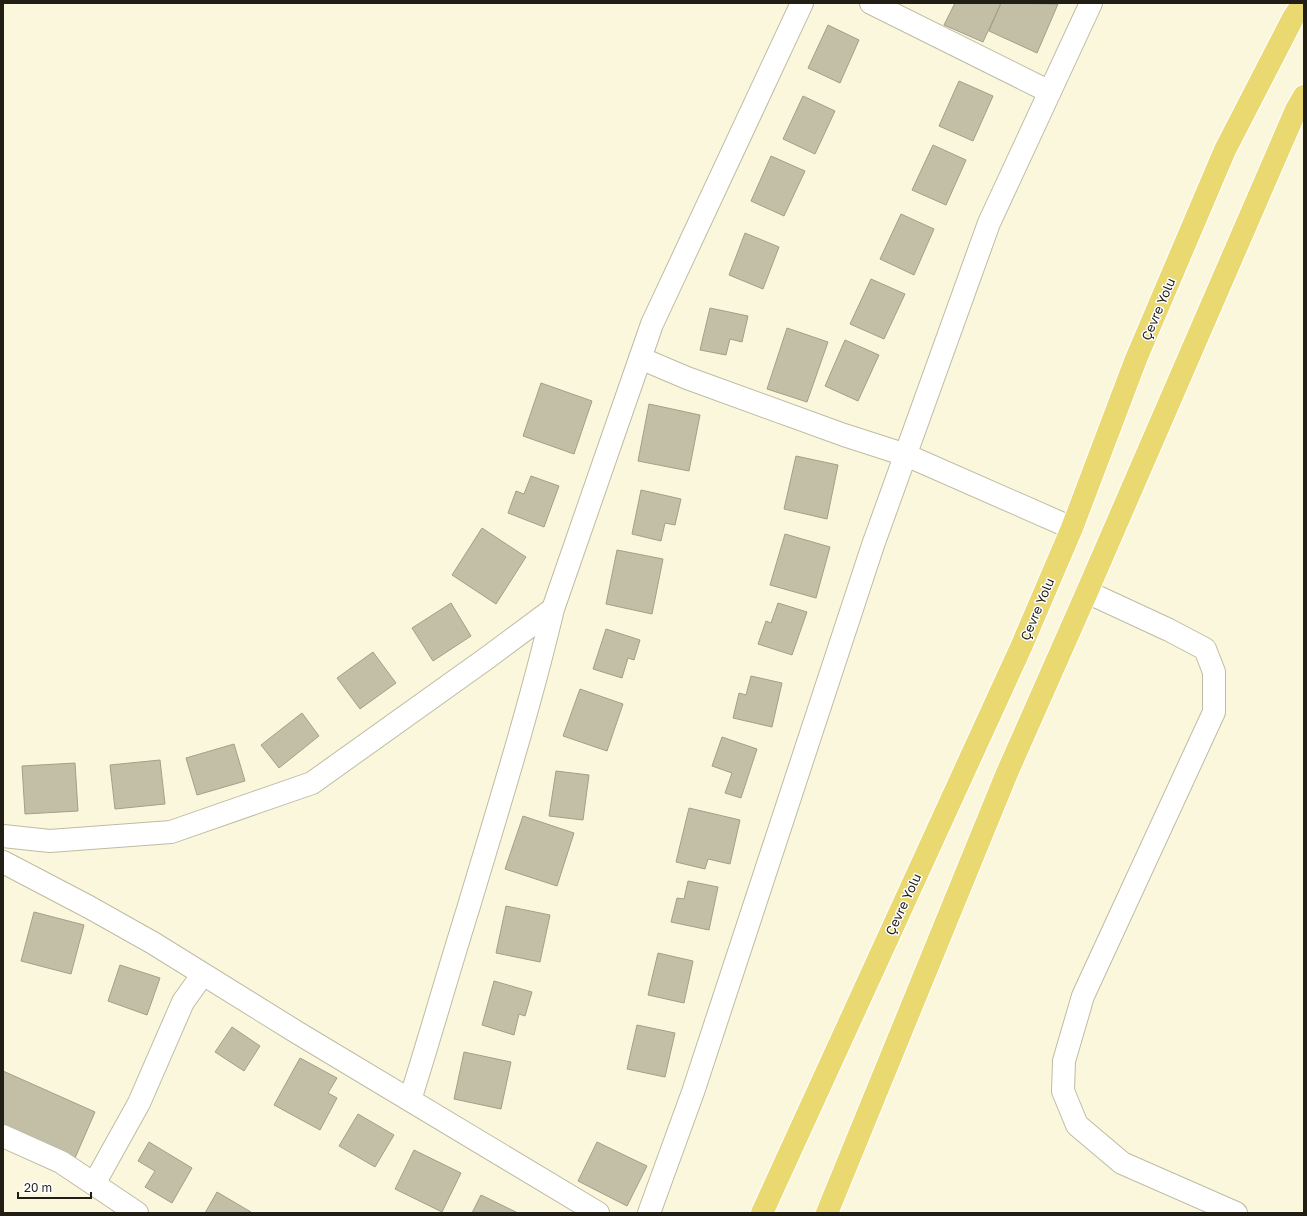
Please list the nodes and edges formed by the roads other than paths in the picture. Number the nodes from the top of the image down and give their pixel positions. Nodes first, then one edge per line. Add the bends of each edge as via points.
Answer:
1 (802, 3) edge
2 (871, 3) edge
3 (1091, 3) edge
4 (1304, 3) edge
5 (1050, 92) junction
6 (1304, 96) edge
7 (640, 358) junction
8 (906, 455) junction
9 (1072, 528) junction
10 (1087, 592) junction
11 (553, 609) junction
12 (3, 836) edge
13 (3, 862) edge
14 (203, 974) junction
15 (410, 1100) junction
16 (3, 1136) edge
17 (94, 1184) junction
18 (137, 1213) edge
19 (598, 1213) edge
20 (649, 1213) edge
21 (762, 1213) edge
22 (827, 1213) edge
23 (1236, 1213) edge

1 - 7 street via 652,324
2 - 5 street
3 - 5 street
4 - 9 highway, Çevre Yolu via 1293,18 1225,150 1136,360
5 - 8 street via 989,223
6 - 10 highway
7 - 8 street via 687,378
7 - 11 street
8 - 9 street
8 - 20 street via 873,545 693,1092
9 - 21 highway, Çevre Yolu via 1022,645
10 - 22 highway via 1007,773
10 - 23 street via 1205,649 1214,672 1214,712 1082,996 1064,1061 1063,1090 1077,1125 1122,1163
11 - 12 street via 312,782 171,832 50,841
11 - 15 street via 512,765
13 - 14 street via 89,907
14 - 15 street
14 - 17 street via 183,1002 139,1102
15 - 19 street
16 - 17 street via 61,1162
17 - 18 street

